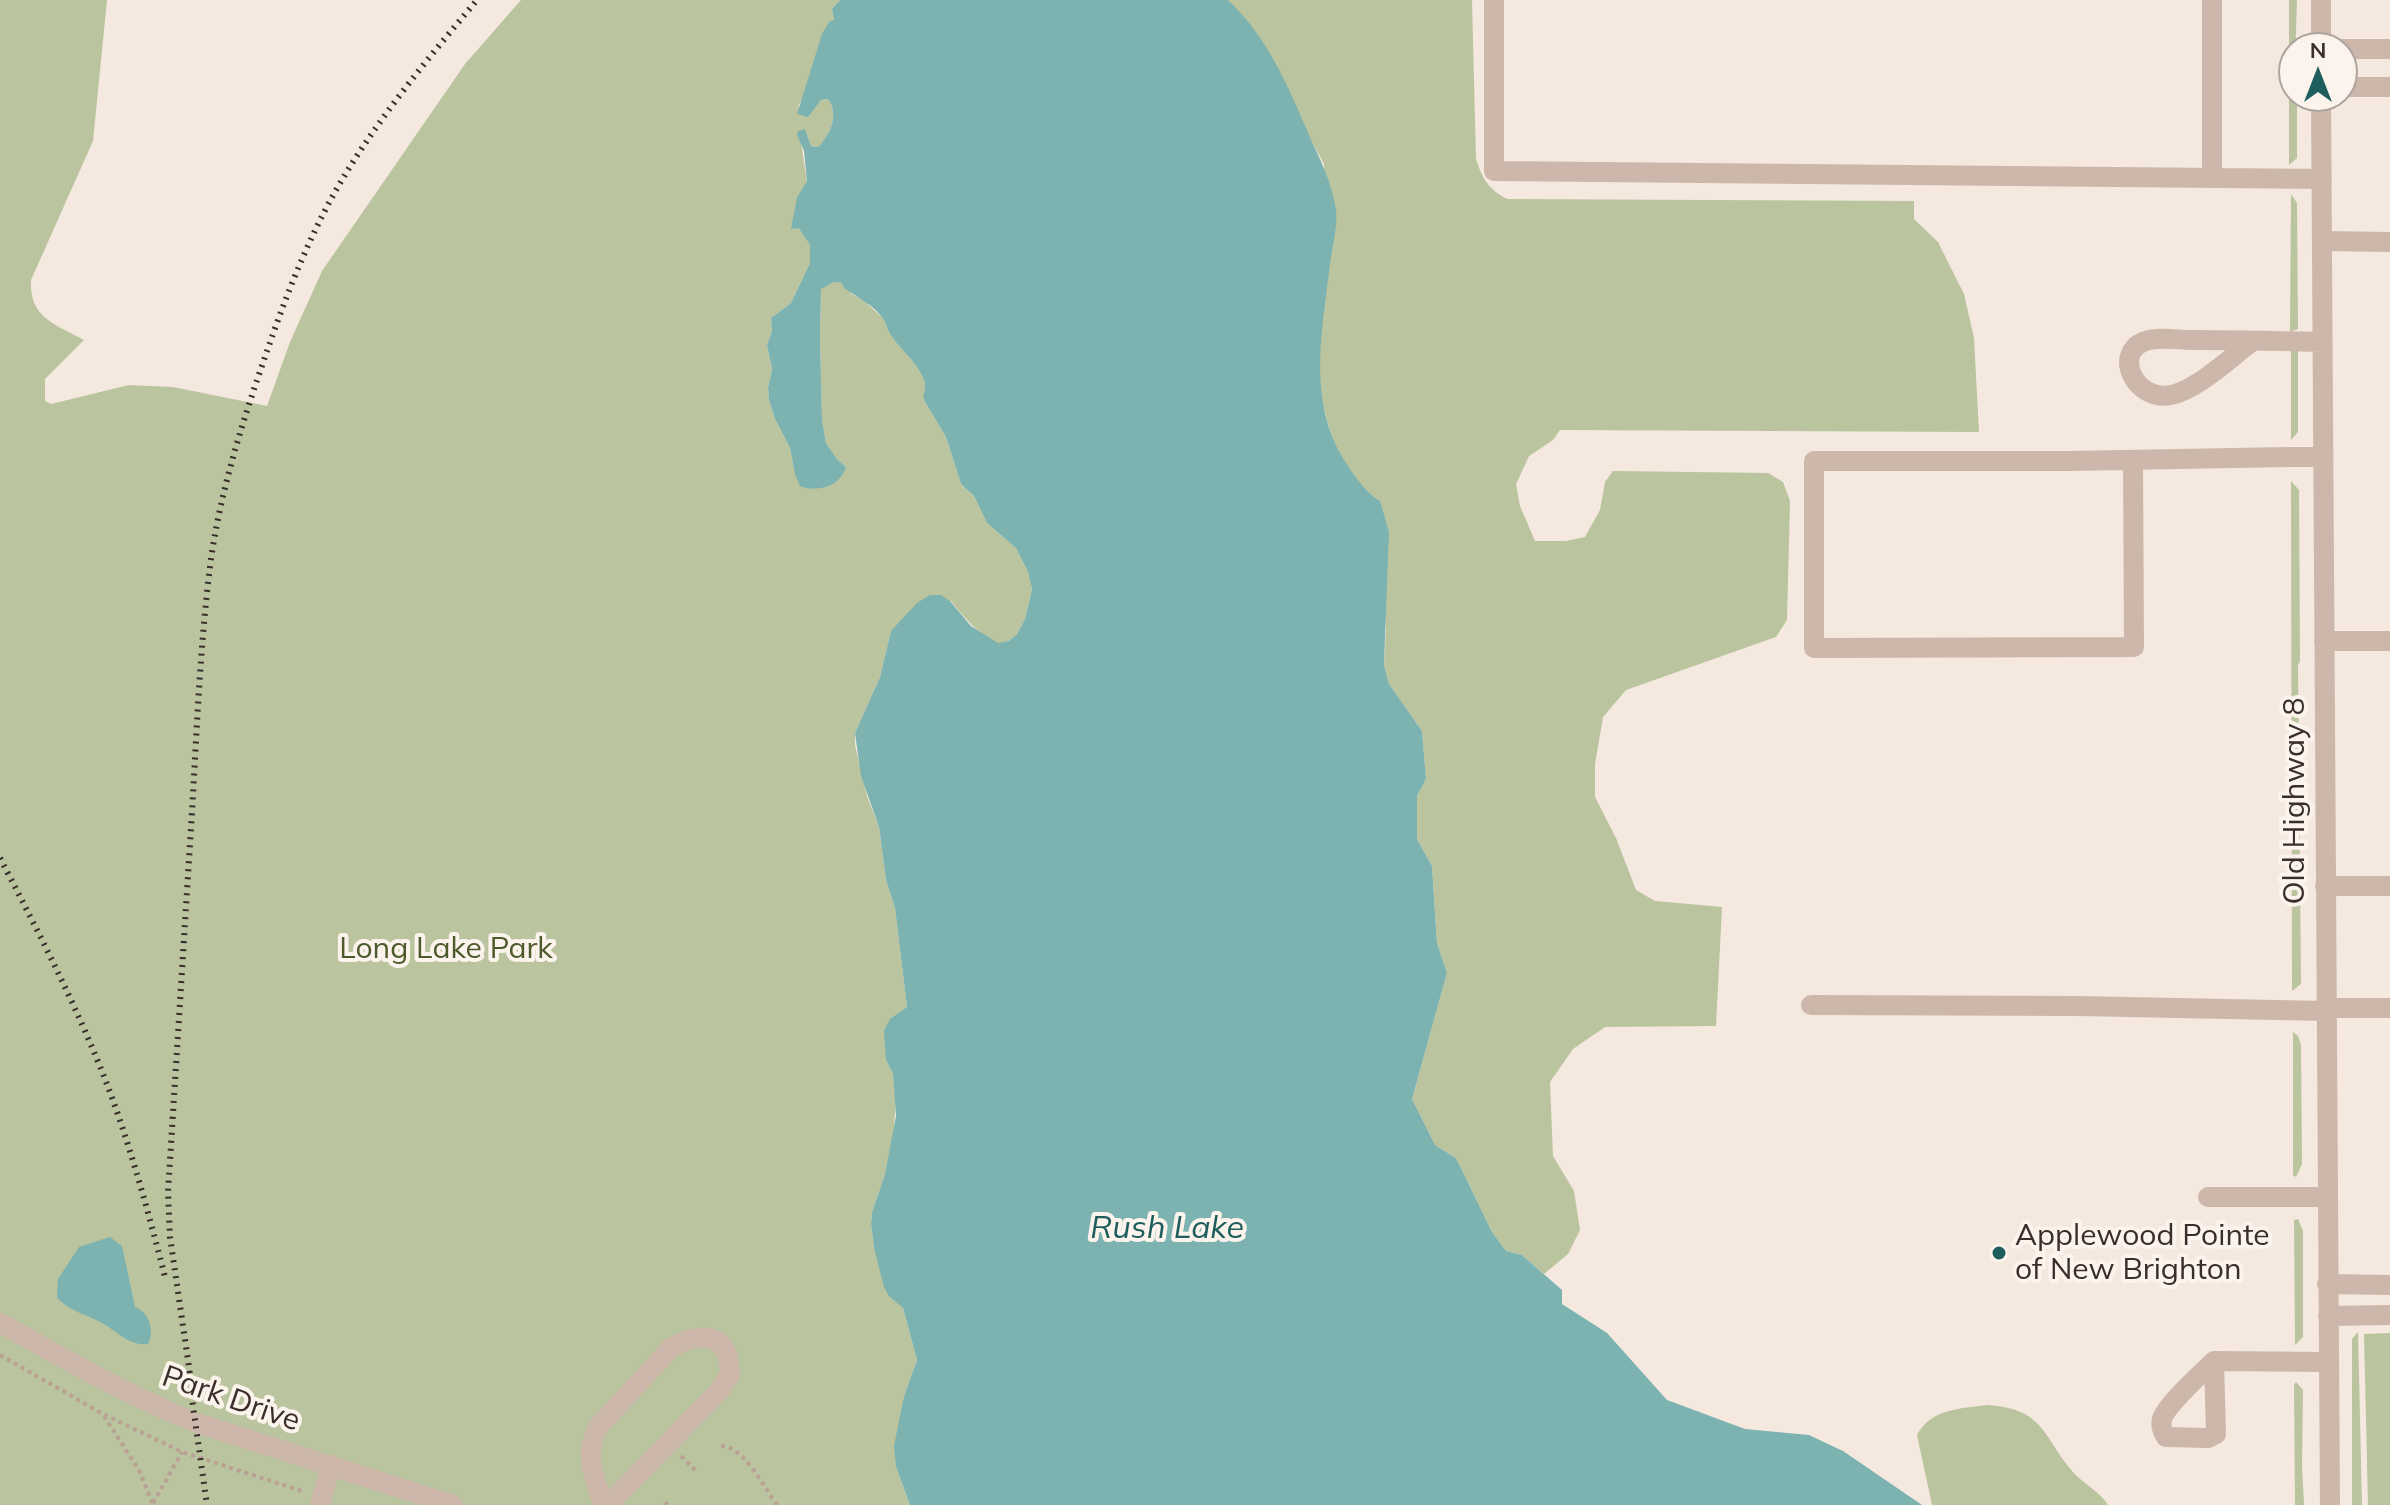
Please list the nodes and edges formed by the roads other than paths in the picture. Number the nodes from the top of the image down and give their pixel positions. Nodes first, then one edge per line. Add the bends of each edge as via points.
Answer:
1 (1494, 0) edge
2 (2212, 0) edge
3 (2321, 0) edge
4 (2321, 32) edge
5 (2358, 49) edge
6 (2390, 49) edge
7 (2358, 87) edge
8 (2390, 87) edge
9 (2321, 112) edge
10 (2212, 178) junction
11 (2322, 179) junction
12 (2322, 241) junction
13 (2390, 242) edge
14 (2253, 341) junction
15 (2322, 342) junction
16 (2322, 457) junction
17 (2133, 460) junction
18 (2324, 641) junction
19 (2390, 641) edge
20 (2325, 886) junction
21 (2390, 886) edge
22 (1811, 1005) dead end
23 (2390, 1008) edge
24 (2326, 1009) junction
25 (2208, 1197) dead end
26 (2327, 1197) junction
27 (2327, 1284) junction
28 (2390, 1285) edge
29 (2390, 1315) edge
30 (2328, 1316) junction
31 (0, 1323) edge
32 (2214, 1361) dead end
33 (2328, 1362) junction
34 (331, 1465) junction
35 (318, 1500) edge
36 (453, 1505) edge
37 (606, 1505) edge
38 (2330, 1505) edge

1 - 10 street via 1494,171
2 - 10 street
3 - 4 street
5 - 6 street
7 - 8 street
9 - 11 street, Old Highway 8
10 - 11 street
11 - 12 street, Old Highway 8
12 - 13 street
12 - 15 street, Old Highway 8
14 - 14 street via 2142,342 2131,357 2133,378 2151,394 2169,396 2190,389
14 - 15 street
15 - 16 street, Old Highway 8
16 - 17 street
16 - 18 street, Old Highway 8
17 - 17 street via 1814,461 1814,648 2134,647
18 - 19 street
18 - 20 street, Old Highway 8
20 - 21 street
20 - 24 street, Old Highway 8
22 - 24 street
23 - 24 street
24 - 26 street, Old Highway 8
25 - 26 street
26 - 27 street, Old Highway 8
27 - 28 street
27 - 30 street, Old Highway 8
29 - 30 street
30 - 33 street, Old Highway 8
31 - 34 street, Park Drive via 159,1408
32 - 33 street
33 - 38 street, Old Highway 8
34 - 35 street
34 - 36 street, Park Drive
37 - 37 street via 720,1390 730,1374 727,1353 718,1341 700,1336 671,1348 598,1427 589,1457

